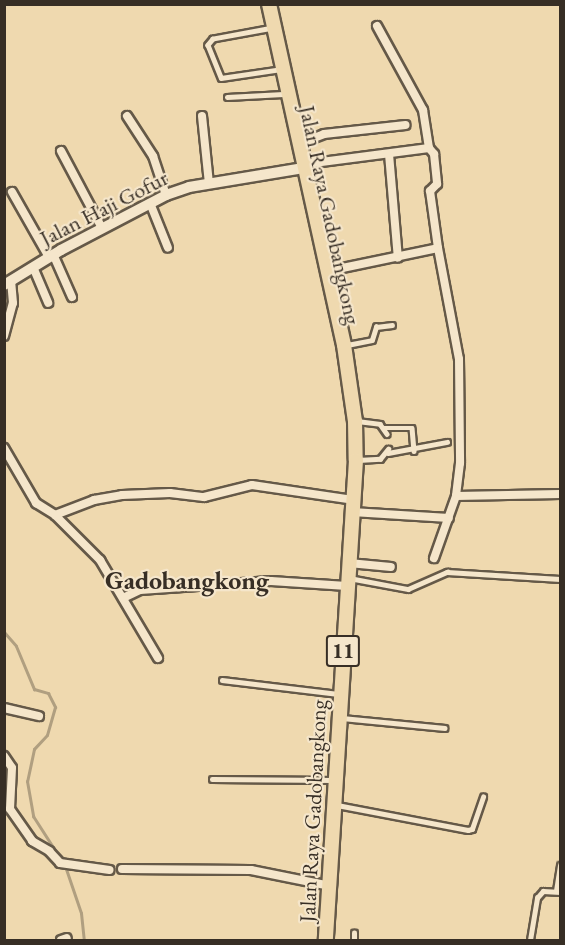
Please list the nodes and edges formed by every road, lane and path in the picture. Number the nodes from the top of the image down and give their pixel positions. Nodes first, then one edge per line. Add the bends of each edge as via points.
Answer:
1 (269, 4) edge
2 (377, 26) dead end
3 (273, 28) junction
4 (282, 72) junction
5 (283, 94) junction
6 (227, 97) dead end
7 (127, 116) dead end
8 (202, 116) dead end
9 (406, 125) dead end
10 (301, 143) junction
11 (429, 148) junction
12 (61, 151) dead end
13 (389, 154) junction
14 (302, 167) junction
15 (209, 184) junction
16 (12, 192) dead end
17 (166, 195) junction
18 (150, 203) junction
19 (102, 228) junction
20 (168, 248) dead end
21 (438, 248) junction
22 (51, 255) junction
23 (398, 258) junction
24 (33, 267) junction
25 (328, 271) junction
26 (8, 283) edge
27 (72, 297) dead end
28 (48, 303) dead end
29 (392, 325) dead end
30 (4, 336) edge
31 (344, 345) junction
32 (344, 362) junction
33 (355, 421) junction
34 (384, 428) junction
35 (387, 434) dead end
36 (447, 442) dead end
37 (4, 447) edge
38 (414, 451) junction
39 (356, 460) junction
40 (561, 494) edge
41 (456, 496) junction
42 (353, 506) junction
43 (55, 515) junction
44 (449, 518) junction
45 (434, 558) dead end
46 (349, 563) junction
47 (391, 567) dead end
48 (561, 579) edge
49 (347, 582) junction
50 (123, 598) junction
51 (158, 658) dead end
52 (222, 680) dead end
53 (340, 694) junction
54 (4, 708) edge
55 (39, 716) dead end
56 (339, 717) junction
57 (445, 728) dead end
58 (4, 756) edge
59 (212, 779) dead end
60 (336, 780) junction
61 (483, 797) dead end
62 (334, 804) junction
63 (7, 809) edge
64 (561, 865) edge
65 (122, 869) dead end
66 (110, 870) dead end
67 (330, 886) junction
68 (558, 891) edge
69 (354, 933) dead end
70 (326, 940) edge
71 (354, 940) edge
72 (530, 940) edge

1 - 3 highway, Jalan Raya Gadobangkong / 11
2 - 11 street via 423,110
3 - 4 highway, Jalan Raya Gadobangkong / 11
3 - 4 lane via 213,39 208,45 221,78
4 - 5 highway, Jalan Raya Gadobangkong / 11
4 - 10 highway, Jalan Raya Gadobangkong / 11
5 - 6 lane
5 - 14 highway, Jalan Raya Gadobangkong / 11
7 - 17 street via 153,156
8 - 15 street
9 - 10 street via 324,134
10 - 14 highway, Jalan Raya Gadobangkong / 11
11 - 13 street
11 - 21 street via 434,154 437,184 430,191
12 - 19 street
13 - 14 street
13 - 23 street
14 - 15 street, Jalan Haji Gofur
14 - 25 highway, Jalan Raya Gadobangkong / 11
14 - 32 highway, Jalan Raya Gadobangkong / 11 via 336,347
15 - 17 street, Jalan Haji Gofur
16 - 22 street
17 - 18 street, Jalan Haji Gofur
18 - 19 street, Jalan Haji Gofur
18 - 20 street
19 - 22 street, Jalan Haji Gofur
21 - 23 street
21 - 41 street via 459,358 460,463
22 - 24 street, Jalan Haji Gofur
22 - 27 street
23 - 25 street
24 - 26 street, Jalan Haji Gofur
24 - 28 street
25 - 31 highway, Jalan Raya Gadobangkong / 11
26 - 30 street via 13,303
29 - 31 lane via 376,327 372,340
31 - 32 highway, Jalan Raya Gadobangkong / 11
32 - 33 highway, Jalan Raya Gadobangkong / 11
33 - 34 lane via 368,420
33 - 39 highway, Jalan Raya Gadobangkong / 11
34 - 35 lane
34 - 38 lane via 412,428
36 - 38 lane
37 - 43 street via 36,503
38 - 39 lane via 388,451 380,459
39 - 42 highway, Jalan Raya Gadobangkong / 11
40 - 41 street
41 - 44 street
42 - 43 street via 252,485 204,497 170,492 122,495 94,500
42 - 44 street
42 - 46 highway, Jalan Raya Gadobangkong / 11
43 - 50 street via 91,548
44 - 45 street
46 - 47 street
46 - 49 highway, Jalan Raya Gadobangkong / 11
48 - 49 lane via 447,573 408,589
49 - 50 street via 271,581 140,590
49 - 53 highway, Jalan Raya Gadobangkong / 11
50 - 51 street
52 - 53 lane
53 - 56 highway, Jalan Raya Gadobangkong / 11
54 - 55 street
56 - 57 lane
56 - 60 highway, Jalan Raya Gadobangkong / 11
58 - 63 street via 12,768
59 - 60 lane
60 - 62 highway, Jalan Raya Gadobangkong / 11
61 - 62 lane via 472,829 468,830
62 - 67 highway, Jalan Raya Gadobangkong / 11
63 - 66 street via 32,842 60,863
64 - 68 lane
65 - 67 street via 251,870
67 - 70 highway, Jalan Raya Gadobangkong / 11
68 - 72 lane via 543,891 537,898
69 - 71 lane

